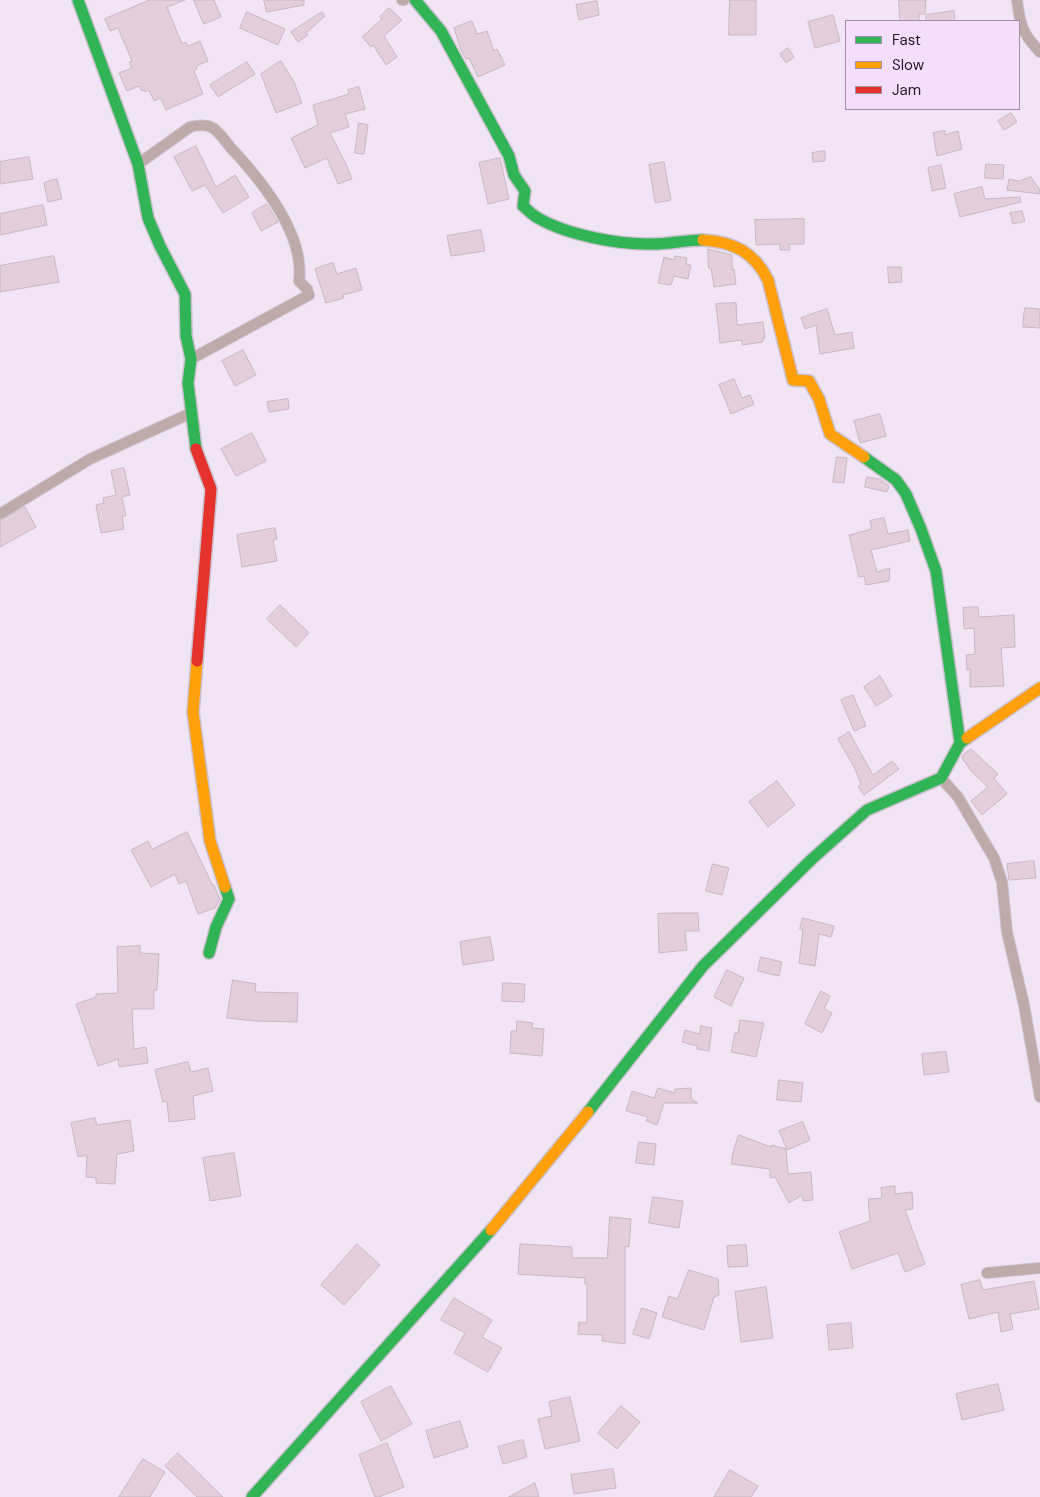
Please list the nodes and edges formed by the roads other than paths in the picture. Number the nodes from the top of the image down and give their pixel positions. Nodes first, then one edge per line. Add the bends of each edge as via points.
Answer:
1 (78, 0) edge
2 (416, 0) edge
3 (1017, 0) edge
4 (1019, 20) edge
5 (1020, 23) edge
6 (1040, 52) edge
7 (138, 164) junction
8 (191, 359) junction
9 (191, 413) junction
10 (0, 514) edge
11 (1040, 688) edge
12 (960, 743) junction
13 (941, 778) junction
14 (210, 953) dead end
15 (1040, 1097) edge
16 (1040, 1268) edge
17 (987, 1273) dead end
18 (252, 1497) edge

1 - 7 street
2 - 12 street via 441,30 510,156 514,176 525,190 524,206 538,218 573,231 626,242 648,244 695,240 732,244 750,254 763,267 793,380 809,381 819,399 830,434 896,480 906,494 921,529 936,571
3 - 4 street
5 - 6 street
7 - 8 street via 148,218 185,294 186,336
7 - 8 street via 190,127 201,125 213,129 271,197 292,234 299,281 309,295
8 - 9 street via 188,383
9 - 10 street via 90,459
9 - 14 street via 196,448 210,489 193,712 210,841 229,899 216,927
11 - 12 street
12 - 13 street
13 - 15 street via 958,797 988,846 1002,882 1007,932
13 - 18 street via 867,810 703,966 503,1216
16 - 17 street

